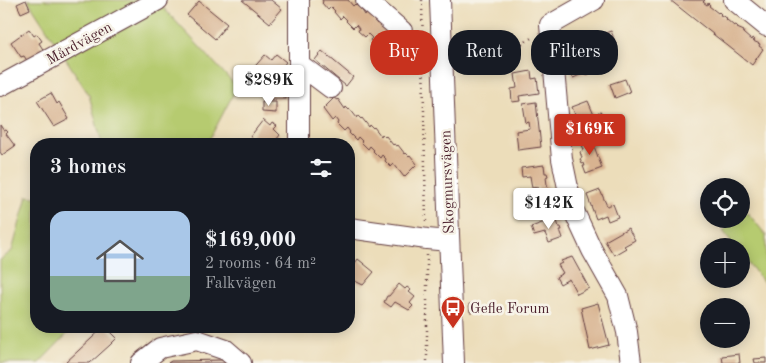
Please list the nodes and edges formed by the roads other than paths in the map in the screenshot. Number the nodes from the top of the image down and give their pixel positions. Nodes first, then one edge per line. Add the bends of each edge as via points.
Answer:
1 (158, 0) edge
2 (299, 0) edge
3 (366, 0) edge
4 (440, 0) edge
5 (594, 0) edge
6 (734, 0) edge
7 (766, 26) edge
8 (401, 30) edge
9 (299, 64) junction
10 (0, 86) edge
11 (331, 88) dead end
12 (299, 138) edge
13 (355, 229) edge
14 (449, 241) junction
15 (141, 363) edge
16 (241, 363) edge
17 (454, 363) edge
18 (631, 363) edge

1 - 10 street, Mårdvägen
2 - 9 street
3 - 8 street
4 - 14 street, Skogmursvägen
5 - 18 street via 550,25 562,159 572,207 618,296
6 - 7 street
9 - 11 street
9 - 12 street
13 - 14 street
14 - 17 street, Skogmursvägen
15 - 16 street via 160,348 197,340 226,350

